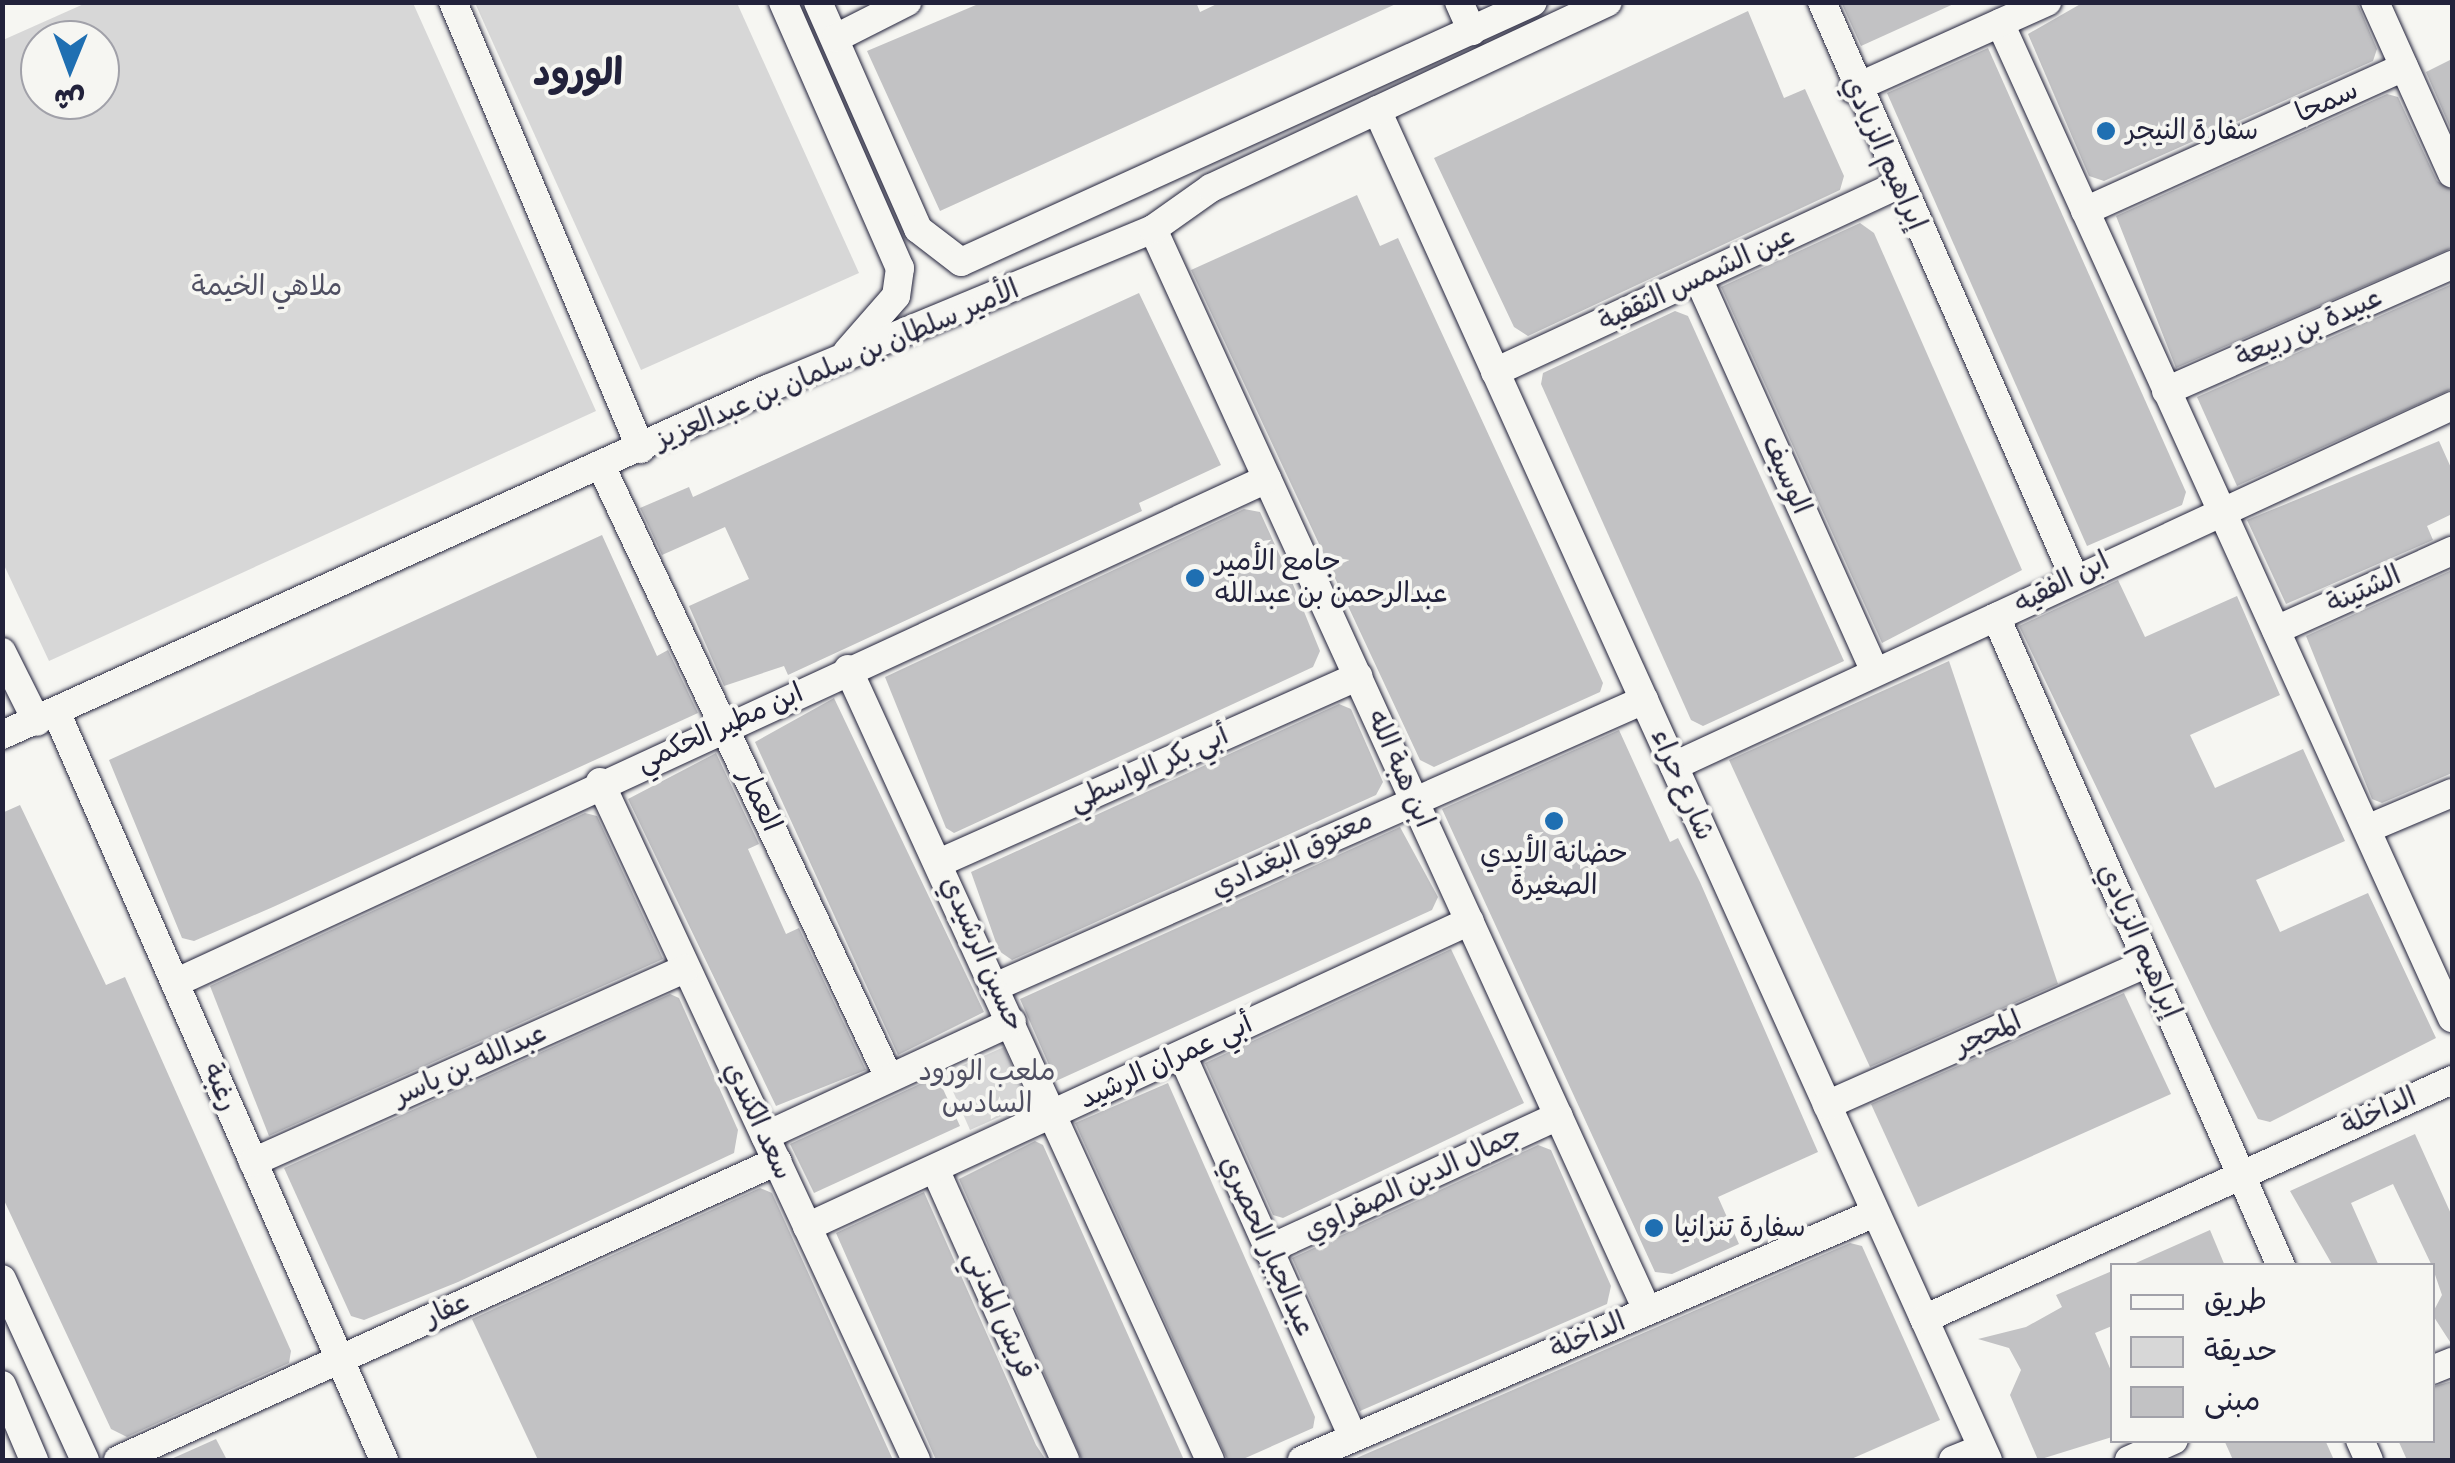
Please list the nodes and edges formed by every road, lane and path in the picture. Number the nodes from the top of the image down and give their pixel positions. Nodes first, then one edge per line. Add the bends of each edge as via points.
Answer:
1 (453, 2) edge
2 (783, 2) edge
3 (818, 2) edge
4 (907, 2) edge
5 (1459, 2) edge
6 (1532, 2) edge
7 (1608, 2) edge
8 (1822, 2) edge
9 (2046, 2) edge
10 (2375, 2) edge
11 (2000, 23) junction
12 (1472, 31) junction
13 (836, 38) junction
14 (2404, 67) junction
15 (1853, 89) junction
16 (1377, 110) junction
17 (1246, 138) junction
18 (1190, 164) junction
19 (1262, 164) junction
20 (2452, 173) edge
21 (1898, 186) junction
22 (1211, 188) junction
23 (2085, 210) junction
24 (1153, 228) junction
25 (2452, 265) edge
26 (1698, 278) junction
27 (832, 366) junction
28 (1496, 372) junction
29 (2166, 391) junction
30 (2452, 406) edge
31 (641, 449) junction
32 (602, 468) junction
33 (1267, 478) junction
34 (2222, 510) junction
35 (2452, 551) edge
36 (2072, 575) junction
37 (1996, 617) junction
38 (2276, 630) junction
39 (2, 652) edge
40 (848, 669) junction
41 (1875, 672) junction
42 (1358, 676) junction
43 (1644, 700) junction
44 (47, 718) junction
45 (724, 726) junction
46 (2, 735) edge
47 (1674, 766) junction
48 (600, 782) junction
49 (2452, 793) edge
50 (1414, 799) junction
51 (2367, 829) junction
52 (940, 862) junction
53 (1470, 921) junction
54 (2148, 963) junction
55 (686, 968) junction
56 (176, 983) junction
57 (996, 987) junction
58 (2452, 1018) edge
59 (1012, 1022) junction
60 (1182, 1055) junction
61 (889, 1078) junction
62 (2452, 1080) edge
63 (1827, 1105) junction
64 (1054, 1114) junction
65 (1558, 1116) junction
66 (765, 1136) junction
67 (253, 1162) junction
68 (777, 1162) junction
69 (934, 1169) junction
70 (2241, 1174) junction
71 (1876, 1212) junction
72 (807, 1227) junction
73 (1267, 1250) junction
74 (2281, 1263) edge
75 (2, 1279) edge
76 (1647, 1310) junction
77 (1924, 1319) junction
78 (339, 1359) junction
79 (2, 1386) edge
80 (1352, 1438) junction
81 (2167, 1443) edge
82 (1985, 1454) edge
83 (32, 1460) edge
84 (85, 1460) edge
85 (118, 1460) edge
86 (384, 1460) edge
87 (916, 1460) edge
88 (1065, 1460) edge
89 (1210, 1460) edge
90 (1302, 1460) edge
91 (1953, 1460) edge
92 (2130, 1460) edge

1 - 31 street
2 - 27 street via 900,268 896,296
3 - 13 street
4 - 13 street
5 - 12 street
6 - 12 street, الأمير سلطان بن سلمان بن عبدالعزيز
7 - 16 street, الأمير سلطان بن سلمان بن عبدالعزيز
8 - 15 street, إبراهيم الزيادي
9 - 11 street
10 - 14 street
11 - 15 street
11 - 23 street
12 - 17 street, الأمير سلطان بن سلمان بن عبدالعزيز
13 - 18 street, الأمير سلطان بن سلمان بن عبدالعزيز via 918,229 960,262
14 - 20 street
14 - 23 street, سمحا
15 - 21 street, إبراهيم الزيادي
16 - 19 street, الأمير سلطان بن سلمان بن عبدالعزيز
16 - 28 street, شارع حراء
17 - 18 street, الأمير سلطان بن سلمان بن عبدالعزيز
17 - 19 street via 1246,158
18 - 22 street
19 - 22 street, الأمير سلطان بن سلمان بن عبدالعزيز
21 - 26 street, عين الشمس الثقفية
21 - 36 street, إبراهيم الزيادي
22 - 24 street, الأمير سلطان بن سلمان بن عبدالعزيز
23 - 29 street
24 - 27 street, الأمير سلطان بن سلمان بن عبدالعزيز
24 - 33 street, ابن هبة الله
25 - 29 street, عبيدة بن ربيعة
26 - 28 street, عين الشمس الثقفية
26 - 41 street, الوسيف
27 - 31 street, الأمير سلطان بن سلمان بن عبدالعزيز
28 - 43 street, شارع حراء
29 - 34 street
30 - 34 street, ابن الفقيه
31 - 32 street, الأمير سلطان بن سلمان بن عبدالعزيز
32 - 44 street, الأمير سلطان بن سلمان بن عبدالعزيز
32 - 45 street, العمار
33 - 40 street, ابن مطير الحكمي
33 - 42 street, ابن هبة الله
34 - 36 street, ابن الفقيه
34 - 38 street
35 - 38 street, الشتينة
36 - 37 street, ابن الفقيه
37 - 41 street, ابن الفقيه
37 - 54 street, إبراهيم الزيادي
38 - 51 street
39 - 44 street, رغبة
40 - 45 street, ابن مطير الحكمي
40 - 52 street, حسين الرشيدي
41 - 47 street, ابن الفقيه
42 - 50 street, ابن هبة الله
42 - 52 street, أبي بكر الواسطي
43 - 47 street, شارع حراء
43 - 50 street, معتوق البغدادي
44 - 46 street, الأمير سلطان بن سلمان بن عبدالعزيز
44 - 56 street, رغبة
45 - 48 street, ابن مطير الحكمي
45 - 61 street, العمار
47 - 63 street, شارع حراء
48 - 55 street, سعد الكندي
48 - 56 street, ابن مطير الحكمي
49 - 51 street
50 - 53 street, ابن هبة الله
50 - 57 street, معتوق البغدادي
51 - 58 street
52 - 57 street, حسين الرشيدي
53 - 60 street, أبي عمران الرشيد
53 - 65 street, ابن هبة الله
54 - 63 street, المحجر
54 - 70 street, إبراهيم الزيادي
55 - 66 street, سعد الكندي
55 - 67 street, عبدالله بن ياسر
56 - 67 street, رغبة
57 - 59 street, حسين الرشيدي
59 - 61 street
59 - 64 street, حسين الرشيدي
60 - 64 street, أبي عمران الرشيد
60 - 73 street, عبدالجبار الحصري
61 - 66 street
62 - 70 street, الداخلة
63 - 71 street, شارع حراء
64 - 69 street, أبي عمران الرشيد
64 - 89 street, حسين الرشيدي
65 - 73 street, جمال الدين الصفراوي
65 - 76 street, ابن هبة الله
66 - 68 street, سعد الكندي
67 - 78 street, رغبة
68 - 72 street, سعد الكندي
68 - 78 street, عفار
69 - 72 street, أبي عمران الرشيد
69 - 88 street, قريش المدني
70 - 74 street, إبراهيم الزيادي
70 - 77 street, الداخلة
71 - 76 street, الداخلة
71 - 77 street, شارع حراء
72 - 87 street, سعد الكندي
73 - 80 street, عبدالجبار الحصري
75 - 84 street
76 - 80 street, الداخلة
77 - 82 street, شارع حراء
78 - 85 street, عفار
78 - 86 street, رغبة
79 - 83 street
80 - 90 street, الداخلة
81 - 92 street
82 - 91 street

